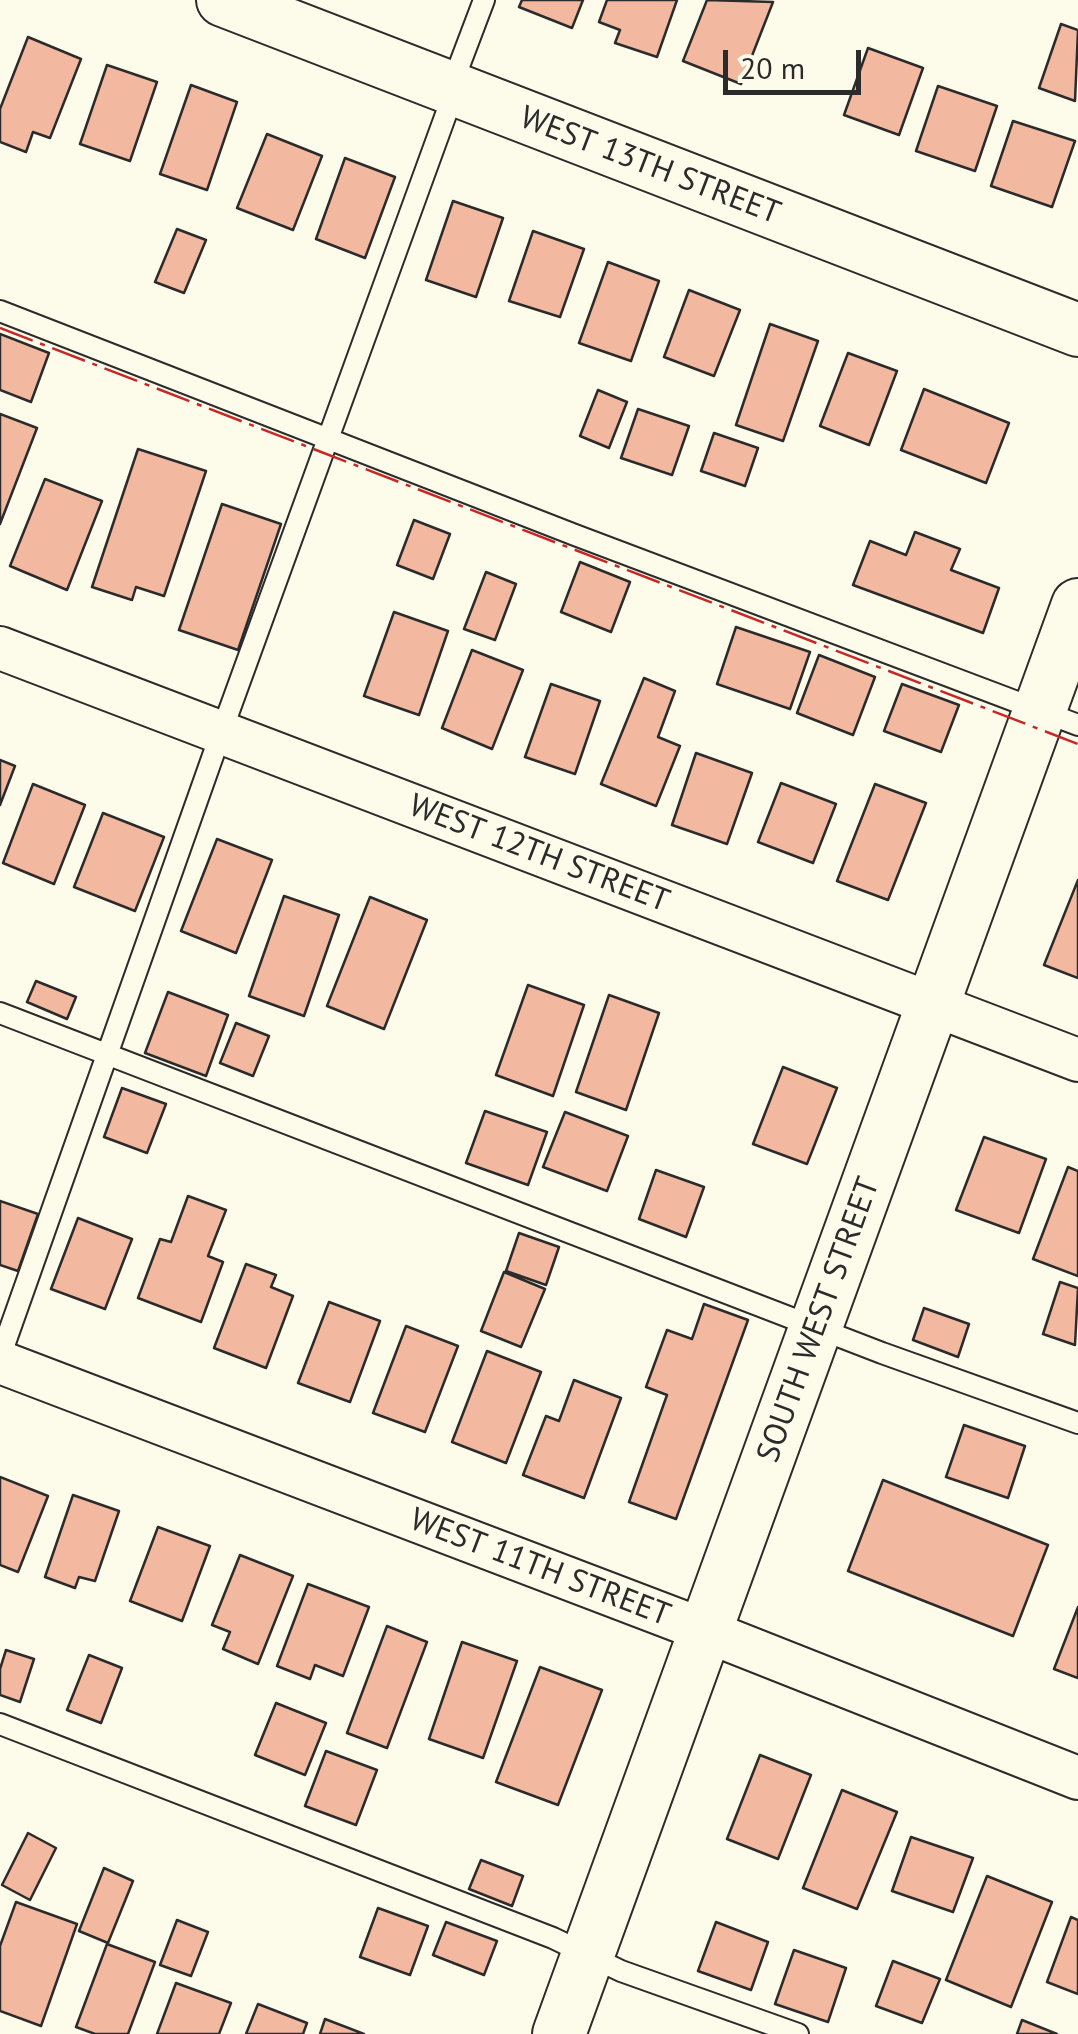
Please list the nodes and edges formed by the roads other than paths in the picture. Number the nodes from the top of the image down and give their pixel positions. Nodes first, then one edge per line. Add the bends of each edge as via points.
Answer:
1 (223, 0) edge
2 (484, 0) edge
3 (453, 90) junction
4 (0, 311) edge
5 (1078, 330) edge
6 (328, 436) junction
7 (1078, 605) edge
8 (0, 648) edge
9 (1059, 718) edge
10 (221, 734) junction
11 (936, 1004) junction
12 (0, 1012) edge
13 (106, 1054) junction
14 (1078, 1060) edge
15 (816, 1324) junction
16 (0, 1360) edge
17 (1078, 1424) edge
18 (706, 1631) junction
19 (0, 1724) edge
20 (1078, 1778) edge
21 (587, 1956) junction
22 (559, 2034) edge
23 (798, 2034) edge

1 - 3 street, WEST 13TH STREET
2 - 3 lane
3 - 5 street, WEST 13TH STREET
3 - 6 lane
4 - 6 lane
6 - 9 lane
6 - 10 lane
7 - 9 street, SOUTH WEST STREET
8 - 10 street, WEST 12TH STREET
9 - 11 street, SOUTH WEST STREET
10 - 11 street, WEST 12TH STREET
10 - 13 lane
11 - 14 street, WEST 12TH STREET
11 - 15 street, SOUTH WEST STREET
12 - 13 lane
13 - 15 lane
13 - 16 lane
15 - 17 lane
15 - 18 street, SOUTH WEST STREET
16 - 18 street, WEST 11TH STREET
18 - 20 street, WEST 11TH STREET
18 - 21 street, SOUTH WEST STREET
19 - 21 lane
21 - 22 street, SOUTH WEST STREET
21 - 23 lane

